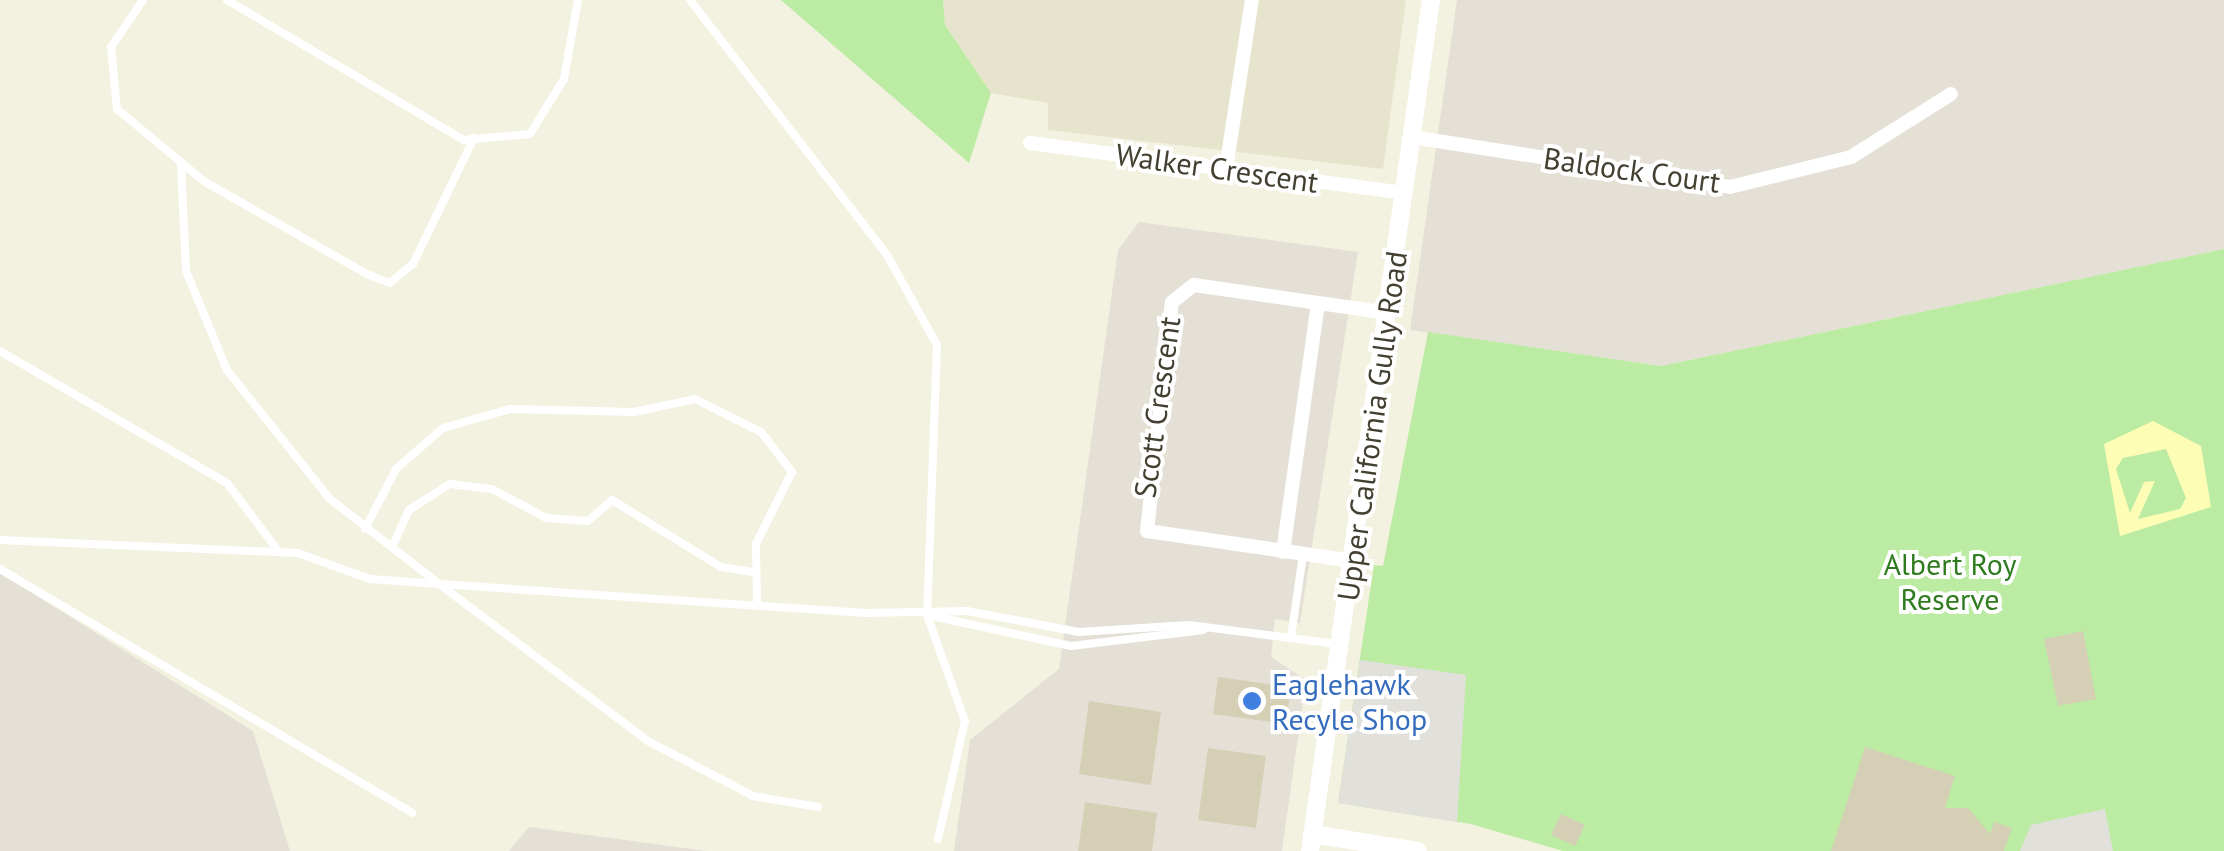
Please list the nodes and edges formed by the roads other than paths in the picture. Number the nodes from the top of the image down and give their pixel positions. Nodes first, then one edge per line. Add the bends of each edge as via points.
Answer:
1 (144, 0) edge
2 (227, 0) edge
3 (578, 0) edge
4 (690, 0) edge
5 (1252, 0) edge
6 (1431, 0) edge
7 (1951, 94) dead end
8 (1412, 137) junction
9 (474, 138) junction
10 (1030, 143) dead end
11 (182, 162) junction
12 (1226, 170) junction
13 (1404, 193) junction
14 (1318, 303) junction
15 (1388, 313) junction
16 (0, 351) edge
17 (364, 529) junction
18 (0, 540) edge
19 (392, 547) junction
20 (279, 552) junction
21 (1283, 552) junction
22 (1303, 555) junction
23 (1353, 561) junction
24 (0, 569) edge
25 (753, 572) junction
26 (439, 584) junction
27 (756, 603) junction
28 (928, 614) junction
29 (1212, 628) junction
30 (1291, 637) junction
31 (1341, 644) junction
32 (818, 807) dead end
33 (412, 813) dead end
34 (938, 839) dead end
35 (1311, 842) edge
36 (1418, 851) edge

1 - 11 lane via 112,47 110,84 116,109
2 - 9 lane
3 - 9 lane via 564,79 530,134
4 - 28 lane via 887,255 937,345
5 - 12 street
6 - 8 street, Upper California Gully Road
7 - 8 street, Baldock Court via 1851,157 1730,187
8 - 13 street, Upper California Gully Road
9 - 11 lane via 413,264 390,283
10 - 12 street, Walker Crescent
11 - 17 lane via 186,270 226,370 255,414
12 - 13 street, Walker Crescent
13 - 15 street, Upper California Gully Road
14 - 15 street, Scott Crescent
14 - 21 street
14 - 21 street, Scott Crescent via 1194,285 1172,302 1145,526 1159,536
15 - 23 street, Upper California Gully Road
16 - 20 lane via 227,482
17 - 19 lane
17 - 25 lane via 396,469 443,428 510,408 634,412 694,399 761,432 792,472 764,522
18 - 20 lane
19 - 25 lane via 408,510 450,484 492,489 546,518 588,520 612,500 721,567
19 - 26 lane
20 - 26 lane via 370,580
21 - 22 street, Scott Crescent
22 - 23 street, Scott Crescent
22 - 30 lane
23 - 31 street, Upper California Gully Road
24 - 33 lane
25 - 27 lane
26 - 27 lane
26 - 32 lane via 648,740 753,796
27 - 28 lane
28 - 29 lane via 967,611 1093,633
28 - 29 lane via 1070,646
28 - 34 lane via 965,721
29 - 30 lane
30 - 31 lane
31 - 35 street, Upper California Gully Road
35 - 36 street

